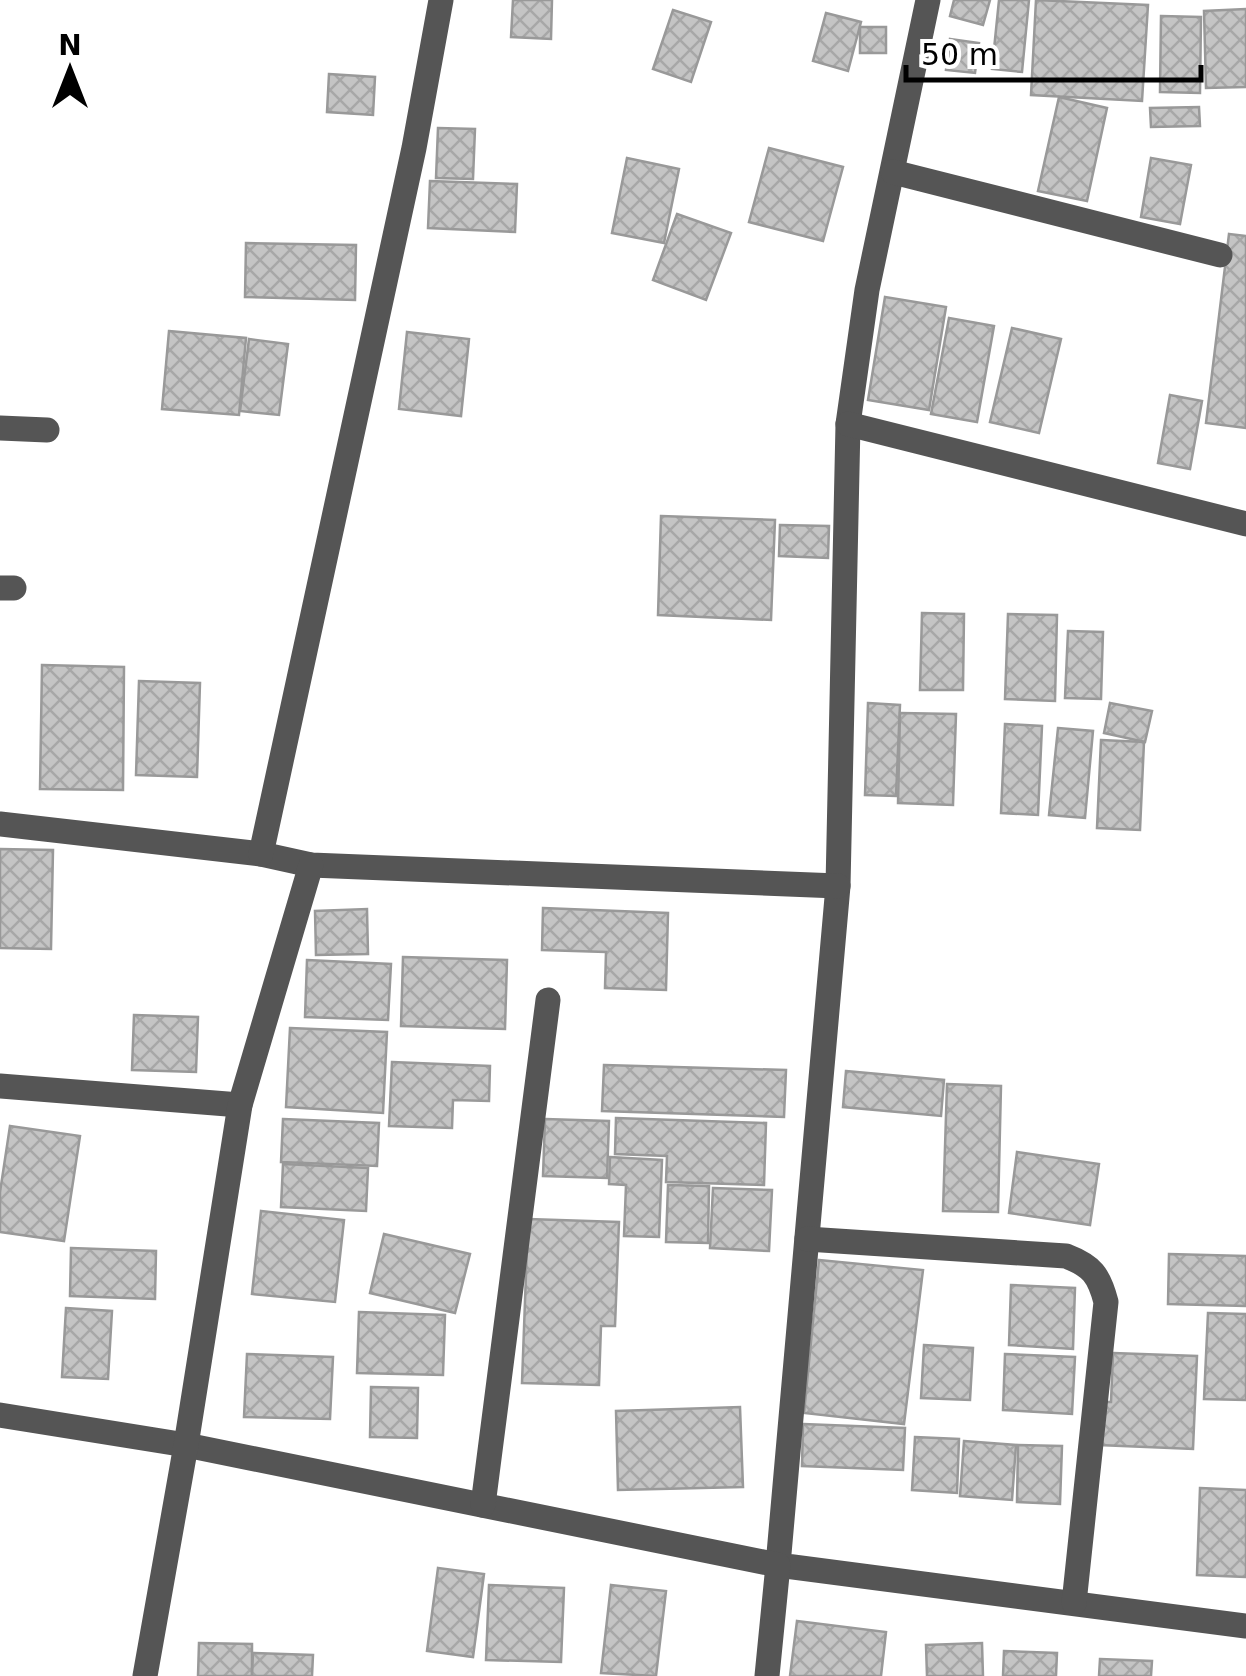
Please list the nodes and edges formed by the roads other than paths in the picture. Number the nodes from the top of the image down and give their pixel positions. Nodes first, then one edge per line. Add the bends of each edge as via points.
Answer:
1 (441, 0) edge
2 (928, 0) edge
3 (893, 172) junction
4 (1220, 255) dead end
5 (848, 424) junction
6 (0, 428) edge
7 (48, 430) dead end
8 (1246, 524) edge
9 (0, 824) edge
10 (261, 854) junction
11 (311, 865) junction
12 (838, 886) junction
13 (548, 1000) dead end
14 (0, 1086) edge
15 (240, 1106) junction
16 (807, 1240) junction
17 (0, 1415) edge
18 (186, 1445) junction
19 (483, 1506) junction
20 (778, 1565) junction
21 (1074, 1603) junction
22 (1246, 1626) edge
23 (145, 1676) edge
24 (768, 1676) edge

1 - 10 street
2 - 3 street
3 - 4 street
3 - 5 street
5 - 8 street
5 - 12 street
6 - 7 street
9 - 10 street
10 - 11 street
11 - 12 street
11 - 15 street
12 - 16 street
13 - 19 street
14 - 15 street
15 - 18 street
16 - 20 street
16 - 21 street via 1066,1256 1099,1277 1106,1302
17 - 18 street
18 - 19 street
18 - 23 street
19 - 20 street
20 - 21 street
20 - 24 street
21 - 22 street

